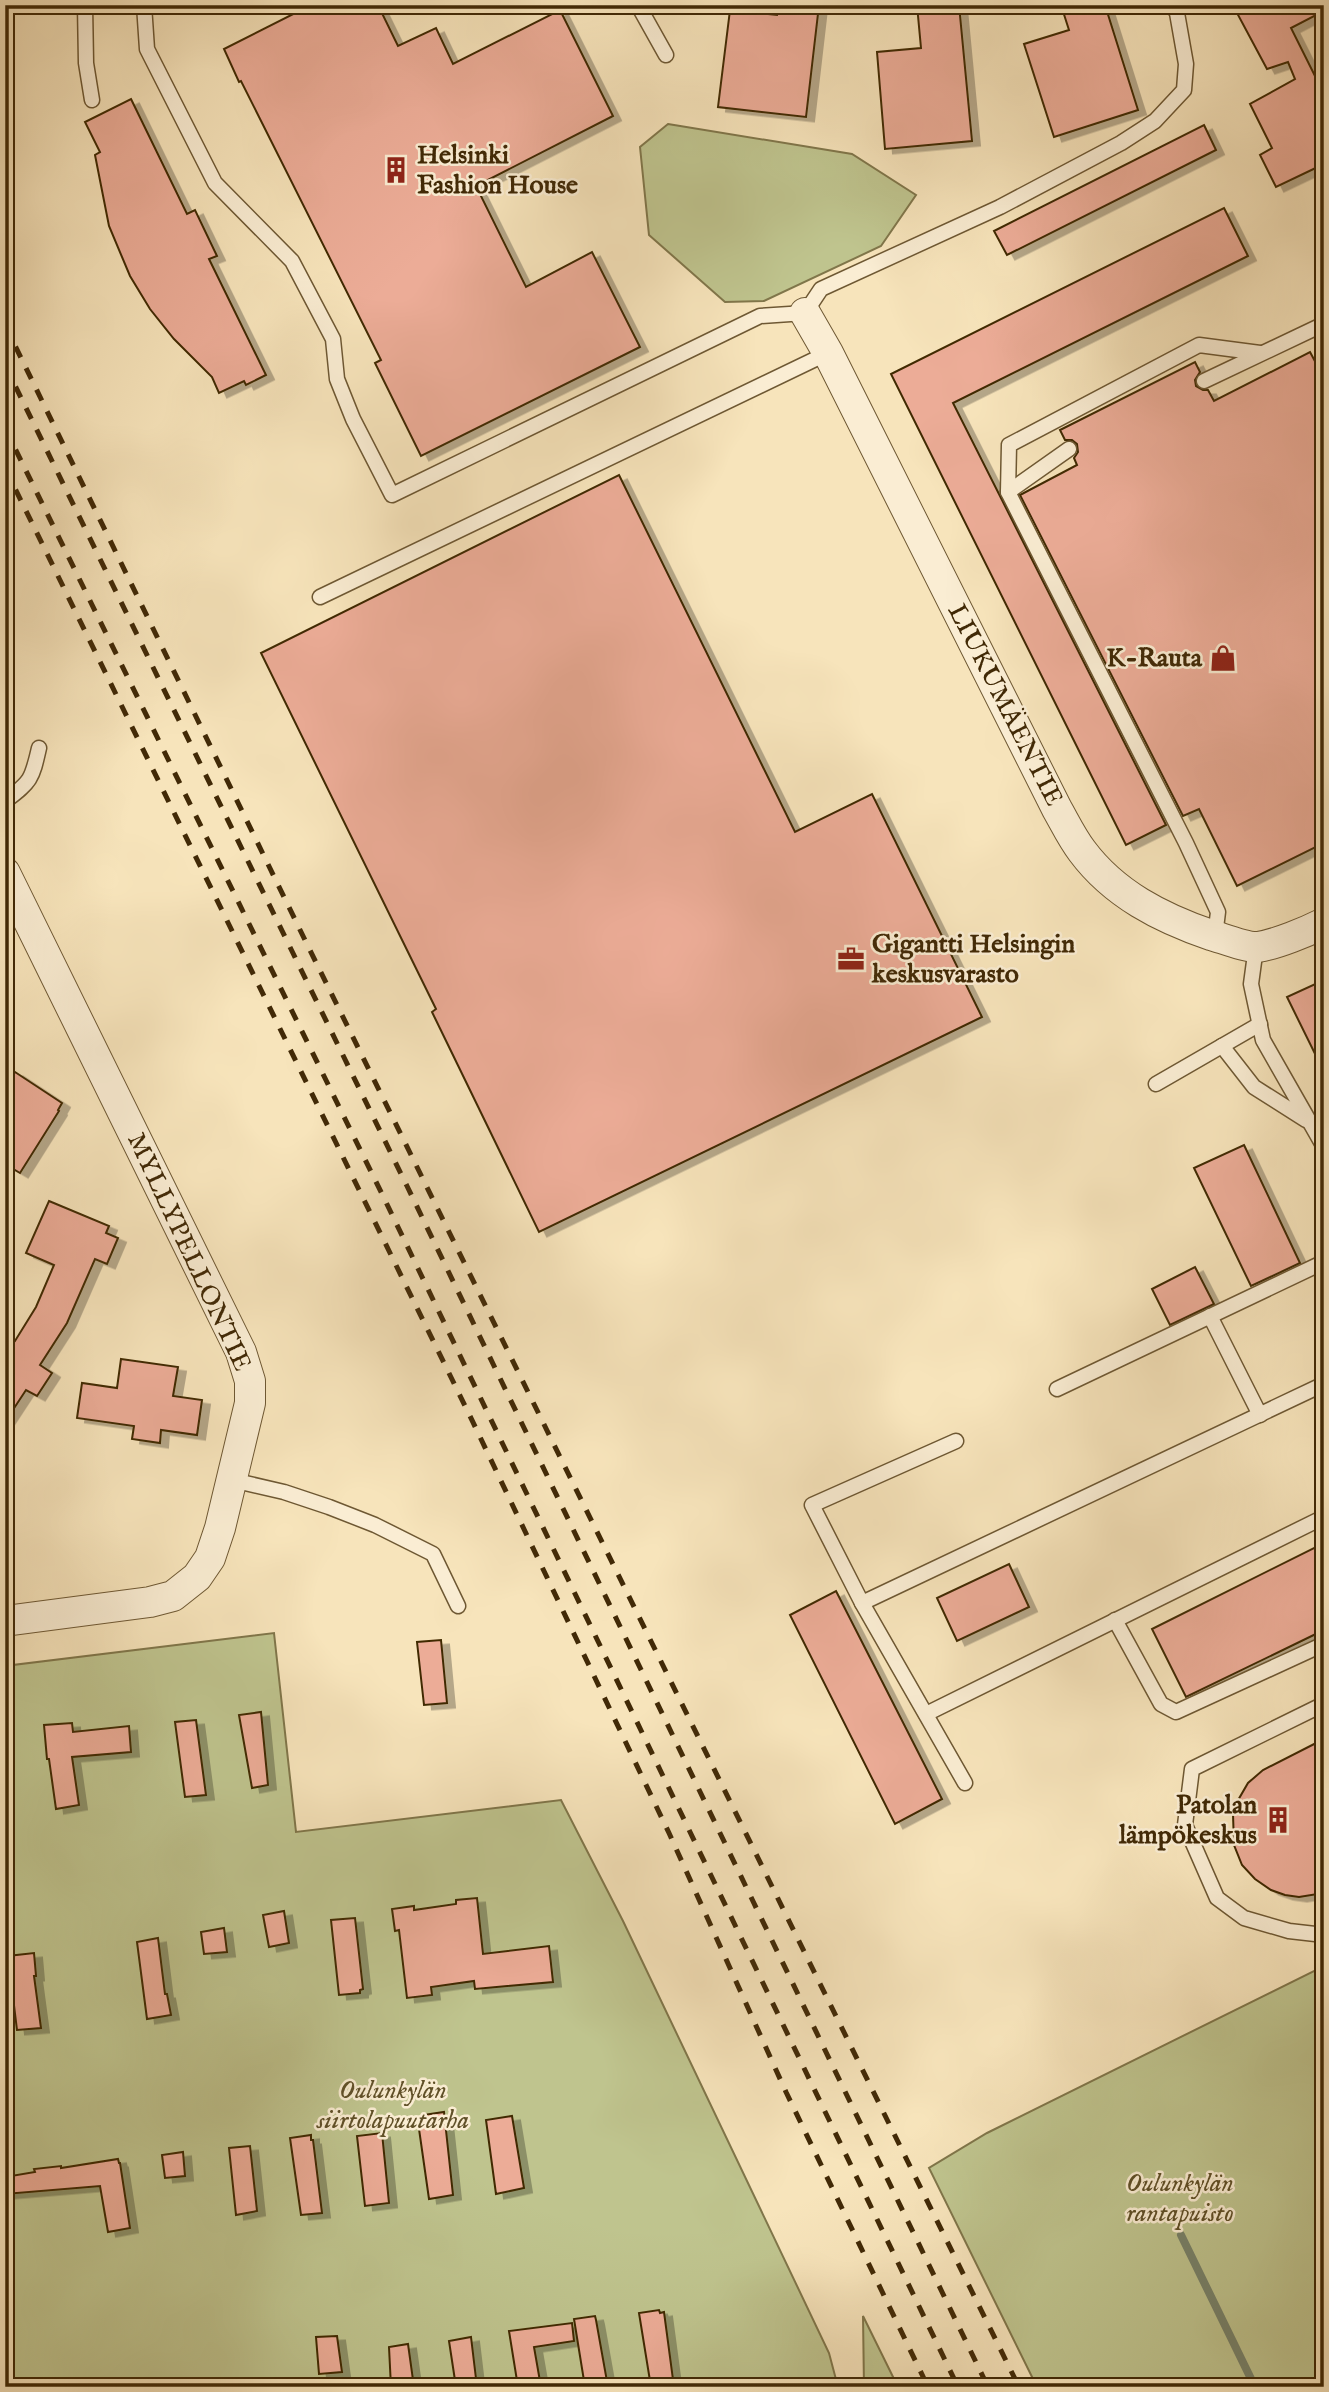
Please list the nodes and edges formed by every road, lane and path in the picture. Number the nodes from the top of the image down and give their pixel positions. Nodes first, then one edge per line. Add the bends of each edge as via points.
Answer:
1 (85, 5) edge
2 (144, 5) edge
3 (638, 5) edge
4 (1172, 5) edge
5 (666, 55) dead end
6 (92, 100) dead end
7 (805, 313) junction
8 (1324, 324) edge
9 (828, 353) junction
10 (1260, 353) junction
11 (1204, 381) dead end
12 (1069, 449) dead end
13 (1008, 492) junction
14 (320, 597) dead end
15 (39, 748) dead end
16 (5, 801) edge
17 (5, 873) edge
18 (1324, 923) edge
19 (1214, 936) junction
20 (1255, 947) junction
21 (1260, 1024) junction
22 (1222, 1046) junction
23 (1156, 1084) dead end
24 (1309, 1122) junction
25 (1324, 1147) edge
26 (1324, 1262) edge
27 (1210, 1316) junction
28 (1324, 1384) edge
29 (1057, 1389) dead end
30 (1260, 1415) junction
31 (957, 1441) dead end
32 (232, 1480) junction
33 (1324, 1517) edge
34 (862, 1603) junction
35 (458, 1606) dead end
36 (1115, 1620) junction
37 (5, 1621) edge
38 (1324, 1644) edge
39 (1324, 1704) edge
40 (926, 1714) junction
41 (965, 1783) dead end
42 (1324, 1935) edge

1 - 6 lane
2 - 7 lane via 147,49 215,183 292,261 333,339 337,379 392,495 760,316
3 - 5 lane
4 - 7 lane via 1186,64 1184,90 1155,121 1000,206 821,289
7 - 9 street, LIUKUMÄENTIE
8 - 10 lane
9 - 14 lane
9 - 19 street, LIUKUMÄENTIE via 1082,851 1110,882 1143,906
10 - 11 lane
10 - 13 lane via 1199,345 1009,444
12 - 13 lane
13 - 19 lane via 1213,901 1218,912
15 - 16 lane via 27,785
17 - 32 street, MYLLYPELLONTIE via 241,1352 250,1381 250,1403
18 - 20 street
19 - 20 street, LIUKUMÄENTIE
20 - 21 lane via 1251,984
21 - 22 lane
21 - 24 lane via 1263,1040
22 - 23 lane
22 - 24 lane via 1254,1087
24 - 25 lane
26 - 27 lane
27 - 29 lane
27 - 30 lane
28 - 30 lane
30 - 34 lane
31 - 34 lane via 812,1504
32 - 35 lane via 329,1507 433,1554
32 - 37 street, MYLLYPELLONTIE via 210,1558 197,1577 173,1596
33 - 36 lane
34 - 40 lane
36 - 38 lane via 1161,1704 1176,1712
36 - 40 lane
39 - 42 lane via 1192,1769 1185,1825 1217,1898 1244,1918
40 - 41 lane

